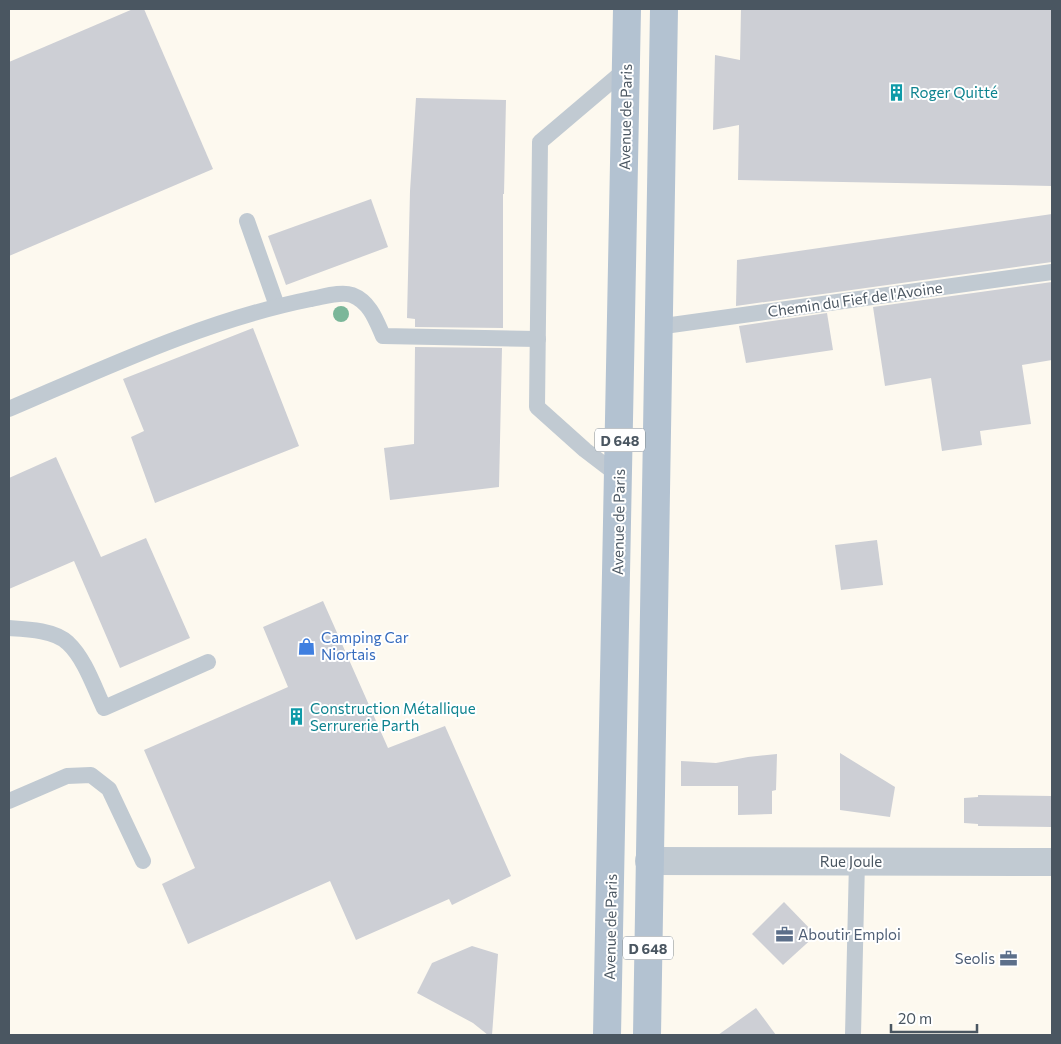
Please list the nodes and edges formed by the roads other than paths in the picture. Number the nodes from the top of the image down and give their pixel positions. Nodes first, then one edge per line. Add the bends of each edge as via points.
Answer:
1 (627, 9) edge
2 (664, 9) edge
3 (626, 69) junction
4 (247, 221) dead end
5 (1052, 272) edge
6 (277, 306) junction
7 (657, 327) junction
8 (538, 339) junction
9 (9, 409) edge
10 (619, 476) junction
11 (9, 628) edge
12 (208, 662) dead end
13 (9, 800) edge
14 (650, 861) junction
15 (858, 861) junction
16 (143, 862) dead end
17 (1052, 862) edge
18 (607, 1035) edge
19 (647, 1035) edge
20 (853, 1035) edge

1 - 3 main road, Avenue de Paris / D 648
2 - 7 main road, D 648
3 - 8 lane via 540,142
3 - 10 main road, Avenue de Paris / D 648
4 - 6 lane
5 - 7 lane, Chemin du Fief de l'Avoine
6 - 8 lane via 350,294 371,310 384,336
6 - 9 lane via 156,346
7 - 14 main road, D 648
8 - 10 lane via 537,407
10 - 18 main road, Avenue de Paris / D 648
11 - 12 lane via 36,629 68,642 84,666 104,708
13 - 16 lane via 67,776 91,775 109,789
14 - 15 street, Rue Joule
14 - 19 main road, D 648
15 - 17 street, Rue Joule
15 - 20 lane

